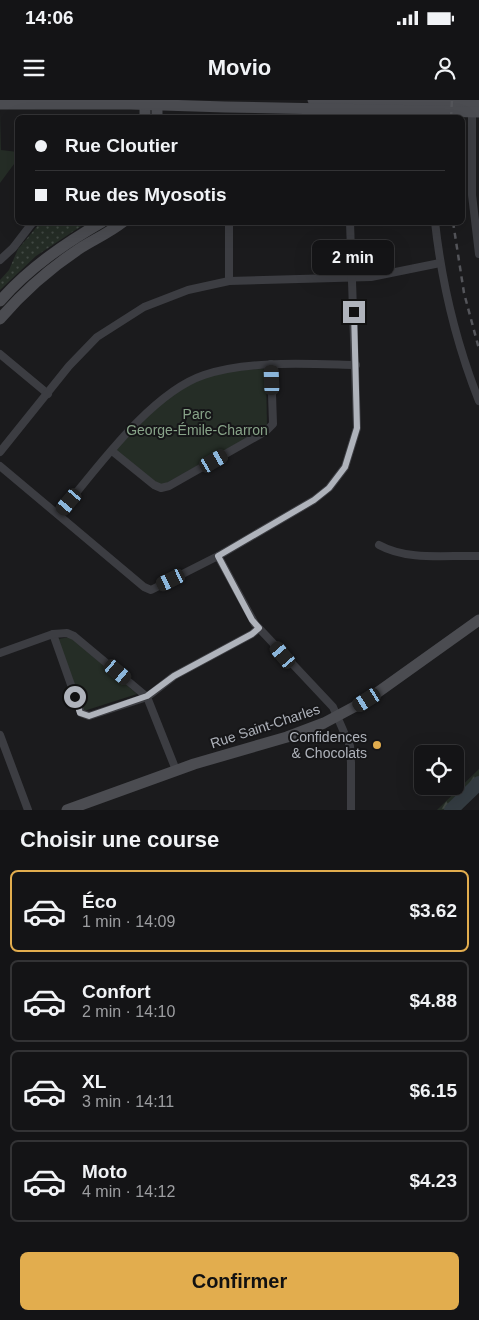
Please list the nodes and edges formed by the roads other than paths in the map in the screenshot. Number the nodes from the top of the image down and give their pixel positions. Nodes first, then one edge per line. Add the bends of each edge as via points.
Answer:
1 (313, 100) edge
2 (34, 102) edge
3 (145, 102) edge
4 (157, 102) edge
5 (0, 104) edge
6 (364, 104) edge
7 (476, 108) edge
8 (432, 111) edge
9 (145, 115) edge
10 (157, 115) edge
11 (31, 225) edge
12 (97, 225) edge
13 (118, 225) edge
14 (229, 225) edge
15 (350, 225) edge
16 (435, 225) edge
17 (479, 254) edge
18 (0, 260) edge
19 (440, 264) junction
20 (352, 278) junction
21 (229, 281) junction
22 (0, 301) edge
23 (0, 319) edge
24 (0, 354) edge
25 (271, 364) junction
26 (356, 365) junction
27 (48, 394) junction
28 (479, 402) edge
29 (112, 451) junction
30 (0, 452) edge
31 (0, 466) edge
32 (59, 514) junction
33 (379, 545) dead end
34 (218, 556) junction
35 (479, 556) edge
36 (479, 620) edge
37 (259, 628) junction
38 (53, 634) junction
39 (0, 653) edge
40 (147, 696) junction
41 (338, 717) junction
42 (0, 735) edge
43 (176, 770) junction
44 (28, 810) edge
45 (67, 810) edge
46 (351, 810) edge

1 - 6 street
2 - 3 street
2 - 5 street
3 - 4 street
3 - 9 street
4 - 6 street
4 - 10 street
6 - 8 street
7 - 8 street
7 - 17 street via 472,195
11 - 18 street
12 - 22 street via 50,255
13 - 23 street via 48,272
14 - 21 street
15 - 20 street
16 - 19 street
19 - 20 street
19 - 28 street via 452,321
20 - 21 street
20 - 26 street
21 - 27 street via 188,290 144,307 120,321 97,337
24 - 27 street
25 - 26 street
25 - 29 street via 220,370 175,389 148,411
25 - 29 street via 273,424 169,486 160,488 154,485
26 - 34 street via 357,428 345,467 336,480 314,500
27 - 30 street
29 - 32 street
31 - 32 street
32 - 34 street via 151,590
33 - 35 street via 406,555
34 - 37 street
36 - 41 street, Rue Saint-Charles via 377,694
37 - 40 street via 174,676
37 - 41 street via 330,704
38 - 39 street
38 - 40 street via 74,636
38 - 40 street via 80,713 89,716
40 - 43 street
41 - 43 street, Rue Saint-Charles
41 - 46 street via 350,750
42 - 44 street
43 - 45 street, Rue Saint-Charles

